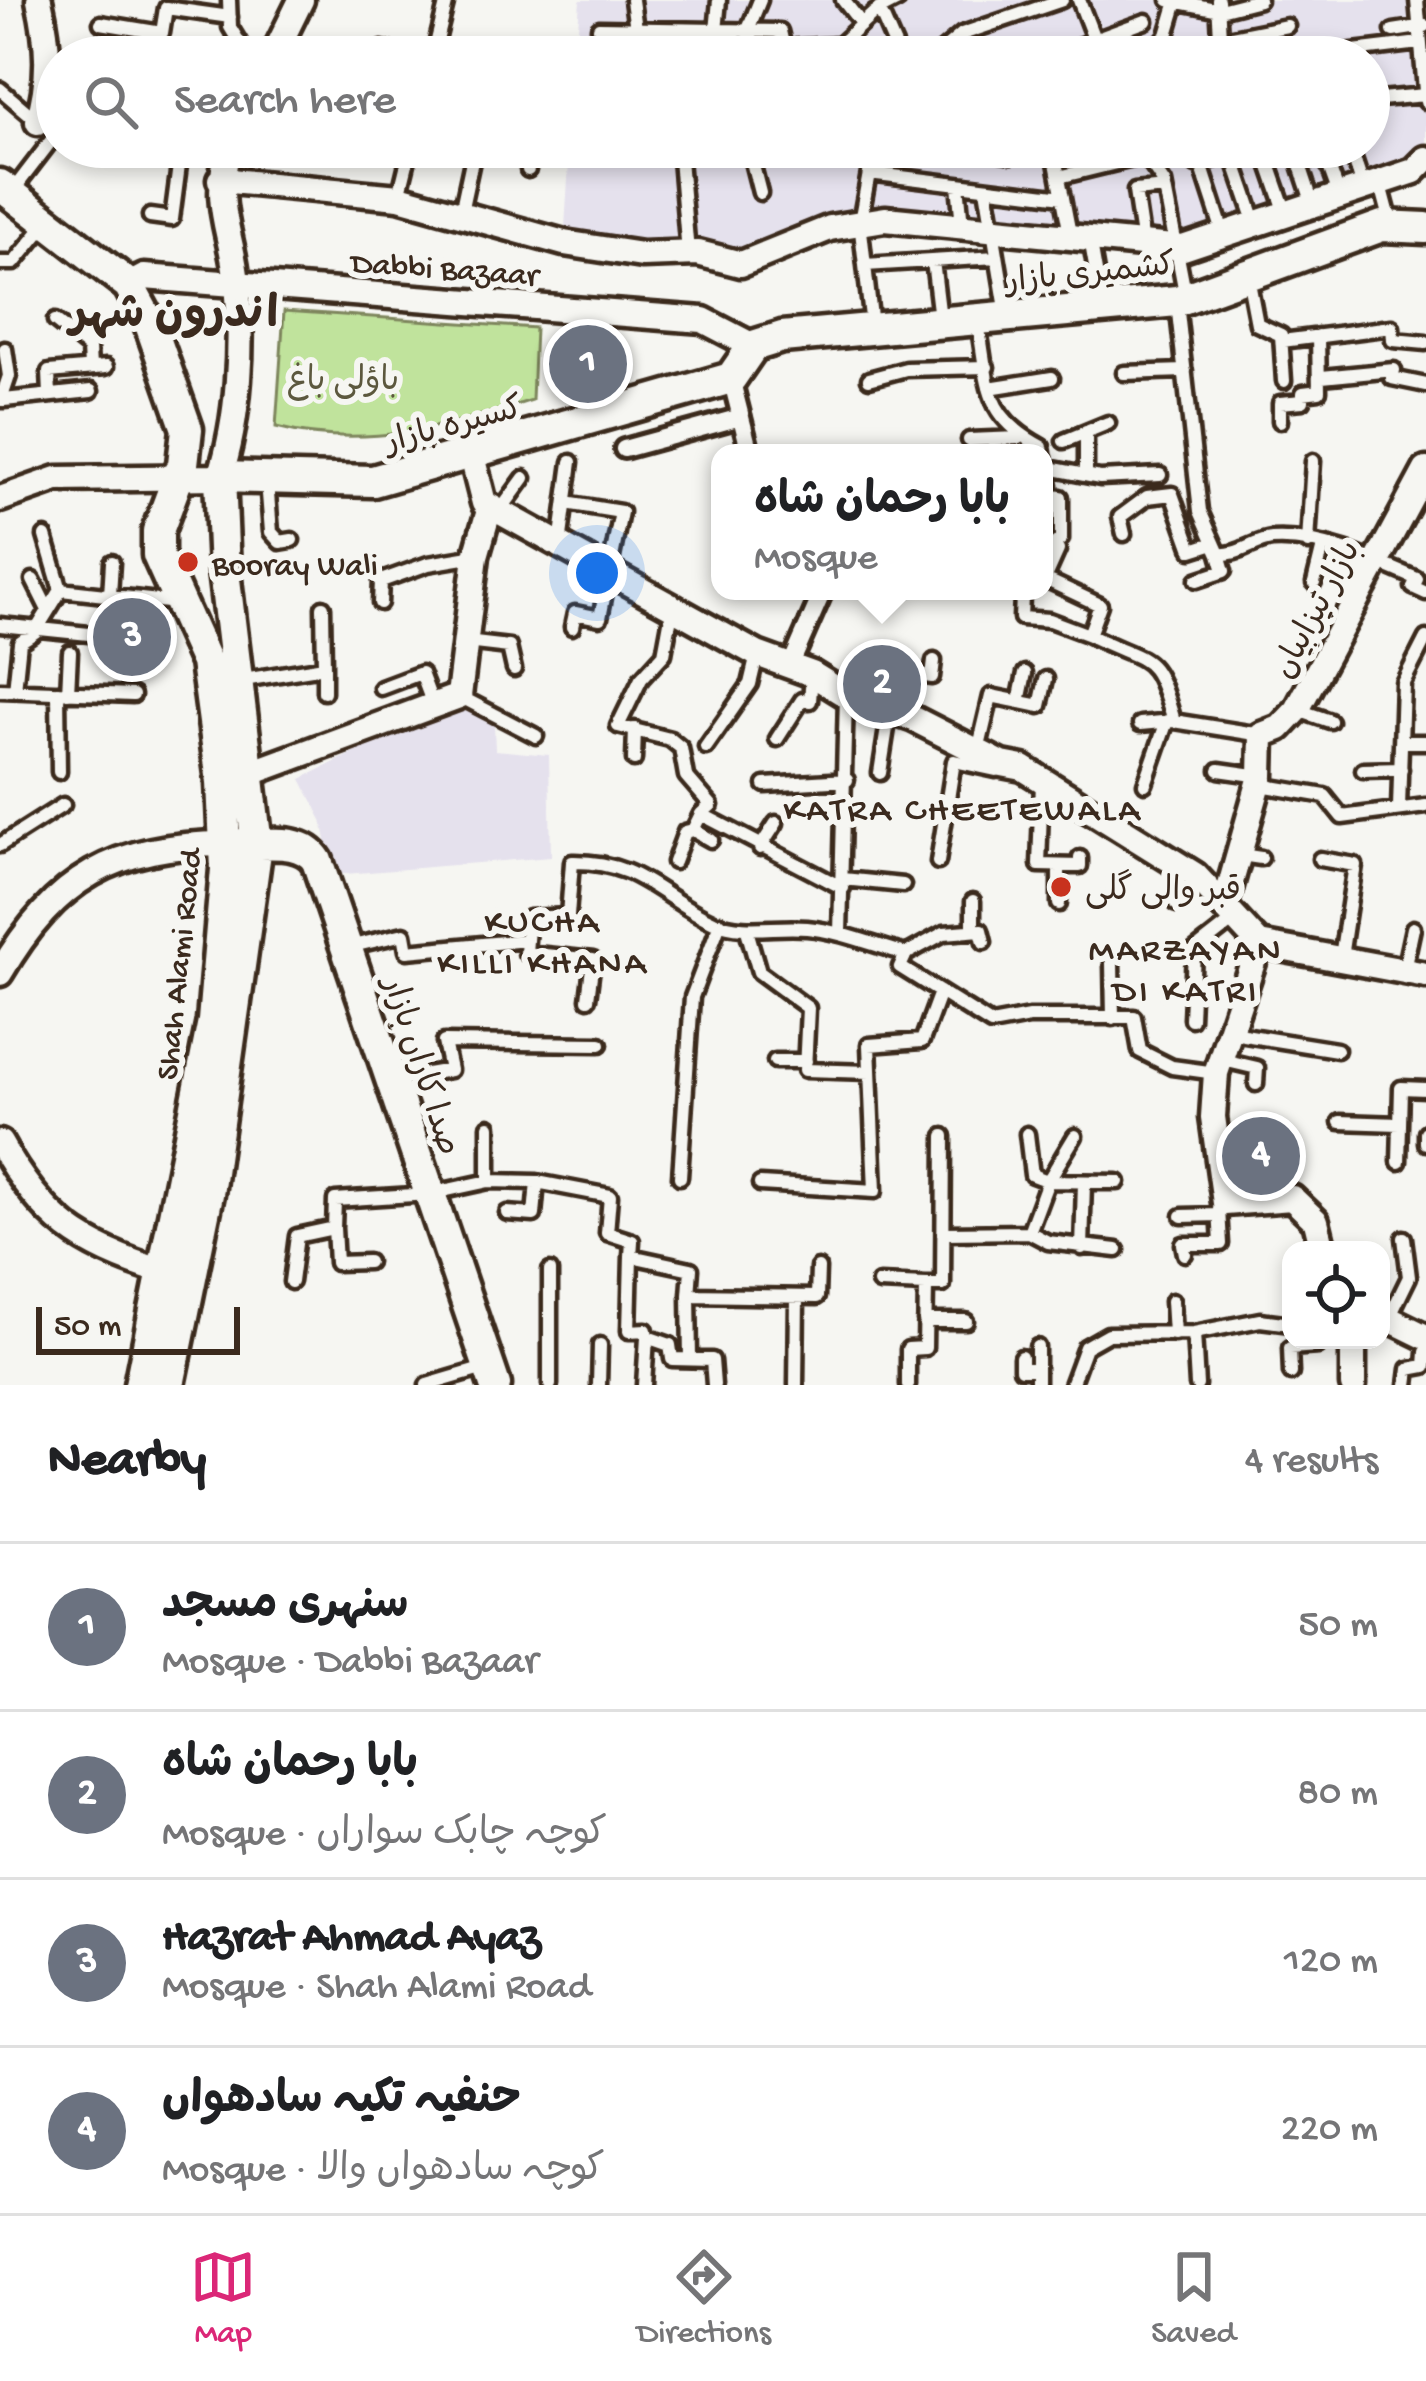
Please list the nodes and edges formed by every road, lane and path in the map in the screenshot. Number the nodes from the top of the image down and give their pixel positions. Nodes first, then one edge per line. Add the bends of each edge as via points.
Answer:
1 (39, 0) edge
2 (229, 0) edge
3 (301, 0) edge
4 (447, 0) edge
5 (632, 0) edge
6 (718, 0) edge
7 (760, 0) edge
8 (843, 0) edge
9 (898, 0) edge
10 (1062, 0) edge
11 (1079, 0) edge
12 (1259, 0) edge
13 (1417, 0) edge
14 (1175, 2) edge
15 (1219, 5) edge
16 (879, 9) junction
17 (230, 17) junction
18 (1146, 21) dead end
19 (861, 22) junction
20 (101, 23) dead end
21 (1287, 26) dead end
22 (1423, 27) edge
23 (636, 29) junction
24 (655, 30) junction
25 (1393, 31) dead end
26 (717, 32) junction
27 (739, 32) junction
28 (47, 36) edge
29 (239, 36) edge
30 (283, 36) edge
31 (438, 36) edge
32 (600, 36) edge
33 (656, 36) edge
34 (716, 36) edge
35 (739, 36) edge
36 (781, 36) edge
37 (848, 36) edge
38 (891, 36) edge
39 (960, 36) edge
40 (1093, 36) edge
41 (1106, 36) edge
42 (1160, 36) edge
43 (1222, 36) edge
44 (1237, 36) edge
45 (1420, 44) junction
46 (1390, 49) edge
47 (0, 89) edge
48 (1425, 98) edge
49 (1390, 99) edge
50 (36, 118) edge
51 (36, 148) edge
52 (1426, 159) edge
53 (180, 168) edge
54 (226, 168) edge
55 (259, 168) edge
56 (406, 168) edge
57 (470, 168) edge
58 (681, 168) edge
59 (754, 168) edge
60 (1056, 168) edge
61 (1090, 168) edge
62 (1152, 168) edge
63 (1199, 168) edge
64 (1237, 168) edge
65 (1268, 168) edge
66 (1301, 168) edge
67 (1342, 168) edge
68 (1355, 168) edge
69 (1059, 177) junction
70 (958, 184) junction
71 (1360, 187) junction
72 (986, 188) junction
73 (1165, 188) junction
74 (5, 189) edge
75 (760, 193) dead end
76 (399, 197) junction
77 (1063, 197) junction
78 (1313, 203) junction
79 (461, 212) junction
80 (1286, 213) junction
81 (150, 216) dead end
82 (860, 222) junction
83 (1256, 224) junction
84 (46, 225) junction
85 (962, 225) junction
86 (992, 226) junction
87 (1392, 226) junction
88 (1426, 228) edge
89 (1080, 235) junction
90 (1224, 235) junction
91 (1143, 245) junction
92 (1177, 248) junction
93 (688, 253) junction
94 (998, 257) junction
95 (933, 261) junction
96 (0, 263) edge
97 (865, 265) junction
98 (1248, 275) junction
99 (237, 284) junction
100 (129, 285) junction
101 (1182, 300) junction
102 (1102, 307) junction
103 (992, 316) junction
104 (940, 320) junction
105 (55, 321) dead end
106 (872, 326) junction
107 (1318, 336) junction
108 (1282, 341) junction
109 (1426, 343) edge
110 (753, 346) junction
111 (4, 349) dead end
112 (106, 367) dead end
113 (987, 367) junction
114 (90, 368) junction
115 (1184, 371) junction
116 (1124, 373) dead end
117 (1322, 377) junction
118 (731, 378) junction
119 (1052, 378) dead end
120 (869, 379) dead end
121 (1284, 381) dead end
122 (1426, 385) edge
123 (989, 388) junction
124 (91, 391) dead end
125 (50, 395) junction
126 (2, 400) edge
127 (741, 417) junction
128 (1280, 421) dead end
129 (1108, 423) dead end
130 (1086, 435) junction
131 (1019, 438) junction
132 (969, 440) dead end
133 (1064, 442) dead end
134 (748, 444) edge
135 (1034, 444) edge
136 (624, 448) dead end
137 (472, 455) junction
138 (1313, 461) dead end
139 (571, 462) dead end
140 (1053, 468) edge
141 (1426, 470) edge
142 (179, 474) junction
143 (1086, 474) junction
144 (1160, 476) dead end
145 (220, 477) junction
146 (524, 478) dead end
147 (267, 479) junction
148 (1053, 496) edge
149 (0, 499) edge
150 (566, 503) junction
151 (495, 509) junction
152 (1124, 534) dead end
153 (45, 536) dead end
154 (292, 540) dead end
155 (1308, 543) junction
156 (1053, 545) edge
157 (560, 546) junction
158 (1323, 546) junction
159 (1216, 549) junction
160 (476, 556) junction
161 (1376, 561) junction
162 (112, 562) dead end
163 (613, 574) junction
164 (33, 580) dead end
165 (1197, 580) dead end
166 (1053, 583) edge
167 (1314, 583) dead end
168 (61, 590) junction
169 (1426, 592) edge
170 (110, 596) junction
171 (821, 600) edge
172 (1022, 600) edge
173 (178, 603) junction
174 (380, 603) dead end
175 (323, 608) dead end
176 (48, 610) junction
177 (672, 611) junction
178 (0, 626) edge
179 (572, 627) dead end
180 (35, 632) junction
181 (89, 634) dead end
182 (1089, 634) junction
183 (1426, 638) edge
184 (466, 642) junction
185 (70, 652) dead end
186 (757, 654) junction
187 (934, 661) dead end
188 (324, 667) junction
189 (514, 668) dead end
190 (802, 669) junction
191 (1025, 673) dead end
192 (1046, 679) dead end
193 (236, 681) junction
194 (381, 688) dead end
195 (8, 690) edge
196 (324, 692) dead end
197 (63, 693) junction
198 (133, 695) dead end
199 (846, 695) junction
200 (460, 696) junction
201 (1019, 702) junction
202 (434, 706) junction
203 (893, 709) junction
204 (1297, 710) junction
205 (1170, 721) junction
206 (1330, 721) dead end
207 (1140, 724) dead end
208 (635, 730) junction
209 (1262, 735) junction
210 (536, 736) dead end
211 (777, 740) dead end
212 (1403, 742) junction
213 (1426, 742) edge
214 (706, 747) dead end
215 (977, 752) junction
216 (634, 760) dead end
217 (1002, 764) junction
218 (1401, 769) junction
219 (1219, 770) dead end
220 (1363, 770) dead end
221 (59, 772) dead end
222 (880, 773) dead end
223 (235, 779) junction
224 (847, 780) junction
225 (1259, 780) junction
226 (1042, 781) junction
227 (1145, 784) dead end
228 (765, 785) dead end
229 (63, 806) dead end
230 (1426, 806) edge
231 (1399, 808) junction
232 (701, 814) junction
233 (776, 823) dead end
234 (693, 830) junction
235 (712, 840) dead end
236 (0, 844) edge
237 (225, 844) junction
238 (257, 845) junction
239 (760, 848) junction
240 (1080, 858) dead end
241 (1320, 859) dead end
242 (674, 862) dead end
243 (938, 862) dead end
244 (1059, 867) junction
245 (1186, 869) junction
246 (843, 883) junction
247 (903, 885) dead end
248 (973, 901) dead end
249 (1059, 904) dead end
250 (1176, 904) dead end
251 (1230, 913) junction
252 (720, 923) junction
253 (1413, 928) dead end
254 (746, 930) junction
255 (973, 930) junction
256 (840, 933) junction
257 (527, 940) junction
258 (984, 942) dead end
259 (1259, 944) junction
260 (346, 947) junction
261 (906, 954) junction
262 (1341, 957) junction
263 (1112, 963) dead end
264 (1415, 972) edge
265 (0, 973) edge
266 (940, 992) junction
267 (588, 999) dead end
268 (1113, 1018) junction
269 (1191, 1019) dead end
270 (1232, 1033) junction
271 (600, 1044) dead end
272 (1336, 1050) dead end
273 (775, 1061) dead end
274 (806, 1061) junction
275 (1220, 1067) junction
276 (870, 1072) junction
277 (392, 1081) junction
278 (1256, 1084) dead end
279 (1426, 1089) edge
280 (1340, 1122) dead end
281 (1400, 1124) junction
282 (489, 1126) dead end
283 (1426, 1132) edge
284 (1027, 1134) dead end
285 (944, 1136) dead end
286 (1075, 1136) dead end
287 (0, 1143) edge
288 (1426, 1143) edge
289 (1399, 1162) dead end
290 (680, 1177) dead end
291 (1048, 1180) junction
292 (489, 1181) junction
293 (536, 1182) junction
294 (1118, 1182) dead end
295 (1084, 1183) junction
296 (760, 1184) dead end
297 (429, 1194) junction
298 (1222, 1209) junction
299 (506, 1214) dead end
300 (1182, 1216) dead end
301 (334, 1228) junction
302 (1029, 1232) junction
303 (945, 1233) junction
304 (1404, 1238) dead end
305 (1321, 1241) edge
306 (1082, 1248) junction
307 (1117, 1250) dead end
308 (1184, 1254) dead end
309 (631, 1256) junction
310 (368, 1262) dead end
311 (818, 1268) dead end
312 (550, 1271) dead end
313 (164, 1272) junction
314 (291, 1282) dead end
315 (879, 1283) dead end
316 (926, 1285) junction
317 (689, 1295) junction
318 (797, 1297) junction
319 (1172, 1300) dead end
320 (1390, 1309) edge
321 (1390, 1319) edge
322 (925, 1321) junction
323 (966, 1321) dead end
324 (1282, 1324) edge
325 (1194, 1333) junction
326 (1174, 1334) junction
327 (1426, 1336) edge
328 (647, 1337) junction
329 (600, 1346) dead end
330 (1037, 1347) dead end
331 (1290, 1349) edge
332 (1353, 1349) edge
333 (1426, 1352) edge
334 (1022, 1357) dead end
335 (690, 1359) junction
336 (1037, 1369) junction
337 (1291, 1373) dead end
338 (492, 1376) edge
339 (452, 1382) edge
340 (140, 1385) edge
341 (169, 1385) edge
342 (428, 1385) edge
343 (550, 1385) edge
344 (599, 1385) edge
345 (644, 1385) edge
346 (714, 1385) edge
347 (796, 1385) edge
348 (908, 1385) edge
349 (1037, 1385) edge
350 (1071, 1385) edge
351 (1197, 1385) edge
352 (1353, 1385) edge
353 (1407, 1385) edge

1 - 28 street
2 - 17 lane
3 - 30 street
4 - 31 lane
5 - 23 lane
6 - 26 lane
7 - 27 lane
8 - 19 lane
9 - 16 lane
10 - 39 lane
11 - 40 lane
12 - 15 lane
13 - 22 lane
14 - 15 lane
14 - 42 lane
15 - 43 lane
16 - 19 lane
16 - 38 lane
17 - 20 lane via 166,8 162,33
17 - 29 lane
18 - 41 lane
19 - 37 lane
21 - 44 lane
22 - 25 lane
22 - 45 lane
23 - 24 lane
23 - 32 lane via 599,28
24 - 26 lane
24 - 33 lane
26 - 27 lane
26 - 34 lane
27 - 35 lane
27 - 36 lane
45 - 46 lane
45 - 48 lane
47 - 50 lane
48 - 49 lane
51 - 74 lane
52 - 71 street via 1414,171
53 - 81 lane via 172,220
54 - 99 street, Shah Alami Road
55 - 76 street
56 - 76 lane
57 - 79 lane
58 - 93 lane
59 - 75 lane
60 - 69 lane
61 - 69 lane
62 - 73 lane
63 - 90 lane
64 - 83 lane
65 - 80 lane
66 - 78 lane
67 - 71 lane
68 - 71 lane
69 - 77 lane
70 - 72 lane
70 - 82 lane via 868,173
70 - 85 lane
71 - 78 street
71 - 87 lane
72 - 77 lane
72 - 86 lane
73 - 91 lane via 1135,191
73 - 92 lane
74 - 84 street
76 - 79 street
77 - 89 lane
78 - 80 street
79 - 93 street via 610,252
80 - 83 street
82 - 85 street
82 - 93 street via 752,262
82 - 97 lane
83 - 90 street
84 - 96 lane via 14,263
84 - 100 street
85 - 86 street
86 - 89 street
86 - 94 lane
87 - 88 street, کشمیری بازار
87 - 98 street, کشمیری بازار
89 - 91 street
89 - 102 lane
90 - 92 street
91 - 92 street
92 - 101 lane
94 - 95 lane
94 - 103 lane
95 - 97 lane
95 - 104 lane
97 - 106 lane
98 - 101 street, کشمیری بازار
98 - 108 lane via 1257,324
99 - 100 street, Dabbi Bazaar via 144,277
99 - 110 street, Dabbi Bazaar via 703,320
99 - 145 street, Shah Alami Road via 234,401
100 - 142 street, Shah Alami Road via 185,419
101 - 102 street, کشمیری بازار
101 - 115 lane
102 - 103 street, کشمیری بازار
103 - 104 street, کشمیری بازار
103 - 113 lane
104 - 106 street, کشمیری بازار
105 - 114 lane via 89,348
106 - 110 street, کشمیری بازار
107 - 108 lane
107 - 109 lane via 1392,327 1393,340
107 - 117 lane
108 - 121 lane
110 - 118 street
111 - 126 lane via 9,376
112 - 114 lane
113 - 120 lane via 906,369
113 - 123 lane
114 - 125 lane via 49,372
115 - 116 lane
115 - 159 lane via 1200,511
117 - 122 lane via 1394,370 1392,378
117 - 128 lane via 1319,391 1303,393 1303,401 1280,403
118 - 127 street
118 - 137 street, کسیرہ بازار
119 - 123 lane
123 - 131 lane via 996,412
124 - 125 lane
125 - 126 lane
127 - 134 street
127 - 136 street
129 - 130 lane
130 - 133 lane
130 - 143 lane
131 - 132 lane
131 - 135 lane
137 - 147 street, کسیرہ بازار via 373,481
137 - 151 street via 484,503
138 - 155 lane
139 - 150 lane
140 - 143 lane
141 - 161 street, بازار تیزابیاں
142 - 145 street
142 - 149 street via 57,479
142 - 173 street, Shah Alami Road via 157,546
143 - 144 lane
145 - 147 street, کسیرہ بازار
145 - 193 street, Shah Alami Road
146 - 151 lane
147 - 154 lane via 272,532 280,542
148 - 156 lane via 1061,497 1061,538
150 - 157 lane
150 - 163 lane via 621,512
151 - 157 street
151 - 160 street
152 - 159 lane via 1120,517 1147,496 1172,494 1192,550
153 - 168 lane
155 - 158 lane
155 - 159 lane via 1270,539
157 - 163 street
158 - 161 lane
158 - 167 lane
159 - 165 lane via 1224,571
160 - 174 lane via 381,580
160 - 184 street
161 - 169 lane via 1417,579 1413,587
161 - 204 street, بازار تیزابیاں
162 - 170 lane
163 - 177 street
163 - 179 lane via 600,618 575,614
164 - 176 lane
166 - 182 lane via 1100,605
168 - 170 lane
168 - 176 lane
170 - 173 lane
171 - 190 street
172 - 182 lane via 1022,618
173 - 223 street, Shah Alami Road via 206,662
175 - 188 lane
176 - 180 lane
177 - 186 street
177 - 208 lane via 664,654 644,674 618,726
178 - 180 lane
180 - 181 lane
180 - 195 lane via 20,642
182 - 205 lane via 1135,651 1160,671
183 - 212 lane via 1402,683
184 - 189 lane via 509,647
184 - 200 street
185 - 197 lane
186 - 190 street
186 - 214 lane via 750,684
187 - 203 lane via 932,677 903,673
188 - 193 lane
188 - 196 lane
190 - 199 street
190 - 211 lane via 810,701 802,700
191 - 201 lane
192 - 201 lane via 1040,706
193 - 223 street, Shah Alami Road
194 - 202 lane via 421,673
195 - 197 lane
197 - 198 lane
197 - 221 lane
199 - 203 street
199 - 224 lane
200 - 202 street
200 - 210 lane
201 - 215 lane via 991,696
202 - 223 street
203 - 215 street
203 - 222 lane
204 - 206 lane
204 - 209 street, بازار تیزابیاں
205 - 207 lane
205 - 209 lane
205 - 227 lane
208 - 216 lane
208 - 232 lane via 681,748 686,776 711,805
209 - 225 street
212 - 213 lane
212 - 218 lane
215 - 217 street
217 - 226 street
217 - 243 lane via 1002,772 954,761
218 - 220 lane
218 - 231 lane
219 - 225 lane
223 - 237 street, Shah Alami Road
223 - 238 street, Shah Alami Road
224 - 228 lane
224 - 246 lane
225 - 231 lane via 1324,796 1342,817
225 - 251 street via 1251,856
226 - 244 lane via 1039,865
226 - 245 street
229 - 236 lane
230 - 231 lane
232 - 234 lane
232 - 239 lane
233 - 239 lane
234 - 235 lane
234 - 242 lane
237 - 238 street, صدا کاراں بازار
237 - 265 street via 170,845 116,859 67,887 27,927
237 - 313 street, Shah Alami Road via 213,1021
238 - 260 street, صدا کاراں بازار via 313,853
238 - 341 street, Shah Alami Road via 208,1194
239 - 246 lane
240 - 244 lane via 1080,866
241 - 262 lane via 1355,865
244 - 249 lane
245 - 250 lane
245 - 251 street
246 - 247 lane
246 - 256 lane
248 - 255 lane
251 - 259 street
251 - 269 lane via 1194,951
252 - 254 lane
252 - 257 lane via 646,878 572,862 568,916 529,919
252 - 290 lane via 692,997
253 - 264 lane
254 - 256 lane
254 - 274 lane via 759,972 808,1008
255 - 258 lane
255 - 261 lane via 944,933
256 - 261 lane
257 - 260 lane via 407,951 404,934
257 - 267 lane via 526,953 593,960
259 - 262 street
259 - 270 street
260 - 277 street, صدا کاراں بازار
261 - 266 lane via 900,967
262 - 264 street
263 - 268 lane
266 - 268 lane via 991,1024
266 - 276 lane via 922,1041 869,1045
268 - 275 lane via 1134,1017 1140,1051 1172,1067
270 - 272 lane
270 - 275 street
271 - 277 lane via 444,1042 450,1070
273 - 274 lane
274 - 276 lane via 805,1070
275 - 278 lane via 1256,1068
275 - 298 street via 1213,1117
276 - 296 lane via 875,1191
277 - 297 street, صدا کاراں بازار
279 - 281 lane via 1401,1088
280 - 281 lane
281 - 289 lane
282 - 292 lane
283 - 288 lane
284 - 291 lane via 1032,1175
285 - 303 lane
286 - 291 lane
287 - 313 street via 24,1187 63,1227 111,1256
291 - 295 lane
291 - 302 lane
292 - 293 lane
292 - 297 lane
293 - 299 lane via 534,1215
293 - 309 lane via 610,1196 607,1233 632,1241
294 - 295 lane
295 - 306 lane
297 - 301 lane via 335,1200
297 - 338 street, صدا کاراں بازار
298 - 300 lane
298 - 305 street via 1292,1198 1316,1221
298 - 308 lane via 1221,1244 1183,1244
301 - 310 lane via 336,1263
301 - 314 lane via 297,1236
302 - 303 lane
302 - 306 lane
303 - 316 lane via 943,1285
304 - 320 lane via 1409,1277
306 - 307 lane
309 - 317 lane via 691,1269
309 - 328 lane via 629,1331 646,1330
311 - 318 lane via 817,1297
312 - 343 lane
313 - 340 street, Shah Alami Road
315 - 316 lane
316 - 322 lane
317 - 318 lane
317 - 335 lane
318 - 347 lane
319 - 326 lane
321 - 327 street
322 - 323 lane
322 - 348 lane via 925,1348 908,1349
324 - 325 lane
325 - 326 lane
325 - 351 lane
326 - 350 lane via 1108,1334 1084,1347
328 - 335 lane via 670,1345 672,1359
328 - 345 lane
329 - 344 lane
330 - 336 lane
331 - 337 lane
332 - 352 street
333 - 353 lane via 1424,1366 1409,1369
334 - 336 lane via 1021,1369
335 - 346 lane via 712,1360
336 - 349 lane
338 - 339 lane
339 - 342 lane

